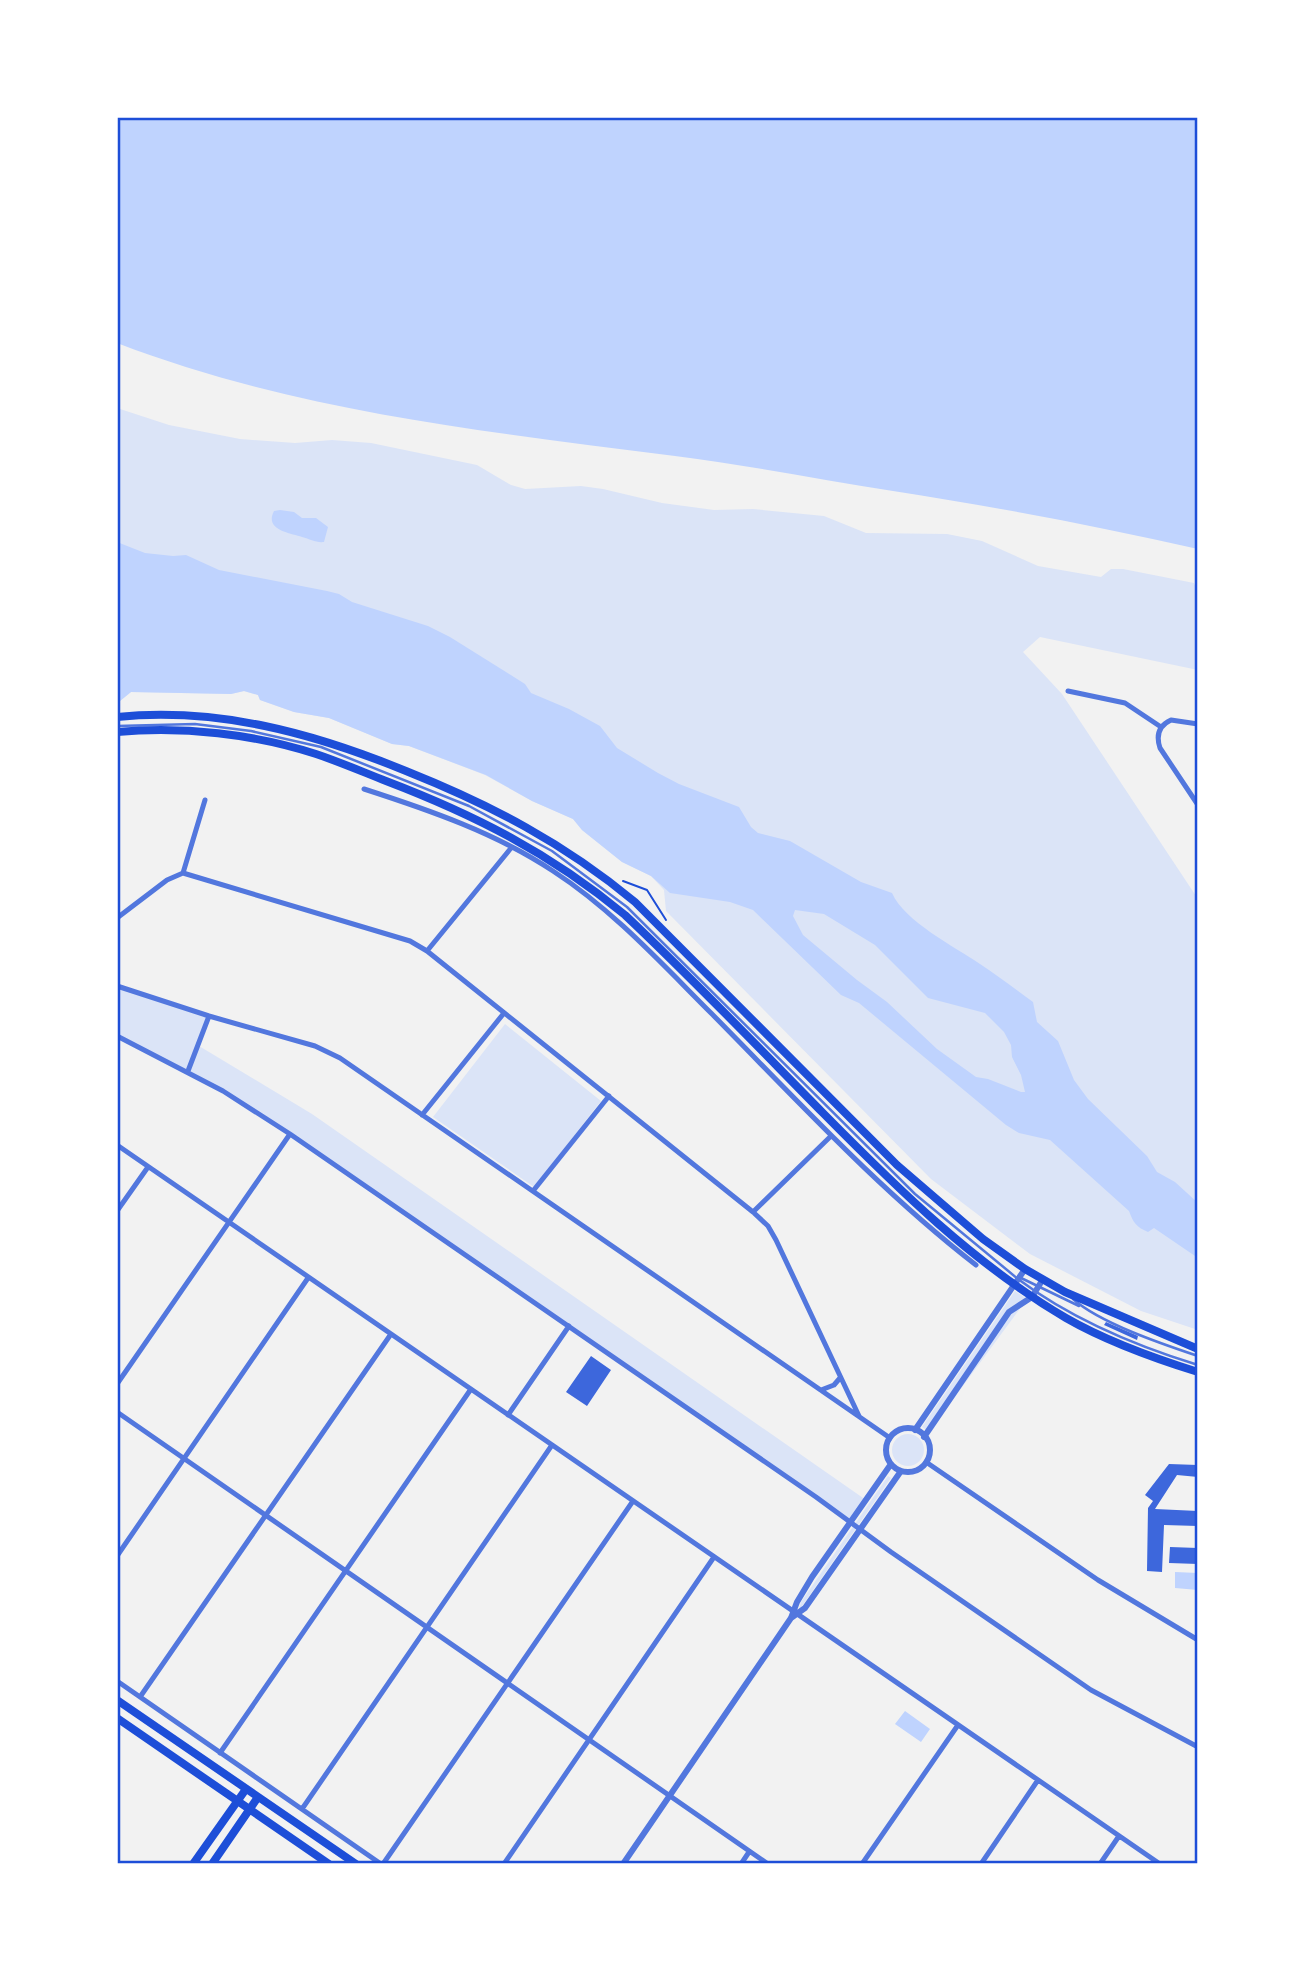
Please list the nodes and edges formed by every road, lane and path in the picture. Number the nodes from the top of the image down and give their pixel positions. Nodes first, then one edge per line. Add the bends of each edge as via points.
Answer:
1 (1068, 691) dead end
2 (117, 717) edge
3 (1198, 724) edge
4 (117, 726) edge
5 (1161, 727) junction
6 (117, 732) edge
7 (364, 789) dead end
8 (205, 800) dead end
9 (1198, 805) edge
10 (511, 848) junction
11 (184, 873) junction
12 (117, 918) edge
13 (427, 951) junction
14 (117, 986) edge
15 (504, 1013) junction
16 (209, 1016) junction
17 (117, 1036) edge
18 (188, 1071) junction
19 (608, 1096) junction
20 (422, 1115) junction
21 (290, 1134) junction
22 (831, 1136) junction
23 (117, 1145) edge
24 (148, 1167) junction
25 (533, 1191) junction
26 (117, 1211) edge
27 (753, 1212) junction
28 (228, 1222) junction
29 (976, 1265) dead end
30 (1025, 1269) junction
31 (308, 1278) junction
32 (1016, 1279) junction
33 (1037, 1289) junction
34 (1065, 1292) junction
35 (1083, 1308) junction
36 (569, 1326) junction
37 (391, 1334) junction
38 (975, 1341) junction
39 (984, 1348) junction
40 (1198, 1349) edge
41 (1198, 1356) edge
42 (1198, 1365) edge
43 (1198, 1373) edge
44 (840, 1378) junction
45 (117, 1384) edge
46 (471, 1389) junction
47 (821, 1390) junction
48 (117, 1412) edge
49 (508, 1415) junction
50 (859, 1416) junction
51 (915, 1430) junction
52 (924, 1437) junction
53 (890, 1438) junction
54 (552, 1445) junction
55 (184, 1459) junction
56 (926, 1462) junction
57 (891, 1464) junction
58 (901, 1471) junction
59 (633, 1501) junction
60 (264, 1516) junction
61 (851, 1522) junction
62 (860, 1529) junction
63 (117, 1556) edge
64 (714, 1557) junction
65 (347, 1570) junction
66 (794, 1615) junction
67 (427, 1627) junction
68 (1198, 1640) edge
69 (117, 1681) edge
70 (507, 1684) junction
71 (140, 1697) junction
72 (117, 1700) edge
73 (117, 1718) edge
74 (958, 1725) junction
75 (589, 1740) junction
76 (1198, 1747) edge
77 (220, 1753) junction
78 (1038, 1780) junction
79 (246, 1789) junction
80 (670, 1795) junction
81 (258, 1797) junction
82 (237, 1801) junction
83 (302, 1809) junction
84 (250, 1810) junction
85 (1119, 1836) junction
86 (749, 1852) junction
87 (193, 1864) edge
88 (212, 1864) edge
89 (328, 1864) edge
90 (356, 1864) edge
91 (382, 1864) edge
92 (504, 1864) edge
93 (622, 1864) edge
94 (741, 1864) edge
95 (768, 1864) edge
96 (862, 1864) edge
97 (981, 1864) edge
98 (1100, 1864) edge
99 (1160, 1864) edge

1 - 5 street via 1125,703
2 - 30 main road via 192,715 307,735 461,793 550,839 635,902 897,1166
3 - 5 street via 1174,720
4 - 32 lane via 195,724 321,747 469,806 552,851 636,915 915,1194
5 - 9 street via 1160,748
6 - 32 main road via 213,733 294,748 449,805 536,850 625,915 900,1190
7 - 10 street via 447,817
8 - 11 street
10 - 13 street
10 - 22 street via 554,872 616,919
11 - 12 street via 167,880
11 - 13 street via 398,936
13 - 15 street
14 - 16 street
15 - 19 street
15 - 20 street
16 - 18 street
16 - 20 street via 328,1052
17 - 18 street
18 - 21 street
19 - 25 street
19 - 27 street
20 - 25 street
21 - 28 street
21 - 36 street
22 - 27 street
22 - 29 street via 911,1213
23 - 24 street
24 - 26 street
24 - 28 street
25 - 47 street
27 - 44 street via 772,1233
28 - 31 street
28 - 45 street
30 - 32 street
30 - 33 main road
31 - 37 street
31 - 55 street
32 - 33 main road
32 - 38 street
33 - 34 main road
33 - 35 lane
33 - 39 street via 1009,1312
33 - 42 lane via 1118,1335
33 - 43 main road via 1069,1319
34 - 35 lane
34 - 40 main road
35 - 41 lane
36 - 49 street
36 - 61 street
37 - 46 street
37 - 60 street
38 - 39 street
38 - 51 street
39 - 52 street
44 - 47 street
44 - 50 street
46 - 49 street
46 - 65 street
47 - 50 street
48 - 55 street
49 - 54 street
50 - 53 street
51 - 52 street
51 - 53 street via 899,1430
52 - 56 street via 929,1449
53 - 57 street via 886,1451
54 - 59 street
54 - 67 street
55 - 60 street
55 - 63 street
56 - 58 street via 916,1470
56 - 68 street via 1098,1580
57 - 58 street
57 - 61 street
58 - 62 street
59 - 64 street
59 - 70 street
60 - 65 street
60 - 71 street
61 - 62 street
61 - 66 street via 812,1577
62 - 66 street via 805,1608
62 - 76 street via 1091,1690
64 - 66 street
64 - 75 street
65 - 67 street
65 - 77 street
66 - 74 street
66 - 80 street
67 - 70 street
67 - 83 street
69 - 71 street
70 - 75 street
70 - 91 street
71 - 77 street
72 - 79 main road
73 - 82 main road
74 - 78 street
74 - 96 street
75 - 80 street
75 - 92 street
77 - 83 street
78 - 85 street
78 - 97 street
79 - 81 main road
79 - 82 main road
80 - 86 street
80 - 93 street
81 - 84 main road
81 - 90 main road
82 - 84 main road
82 - 87 main road
83 - 91 street
84 - 88 main road
84 - 89 main road
85 - 98 street
85 - 99 street
86 - 94 street
86 - 95 street

